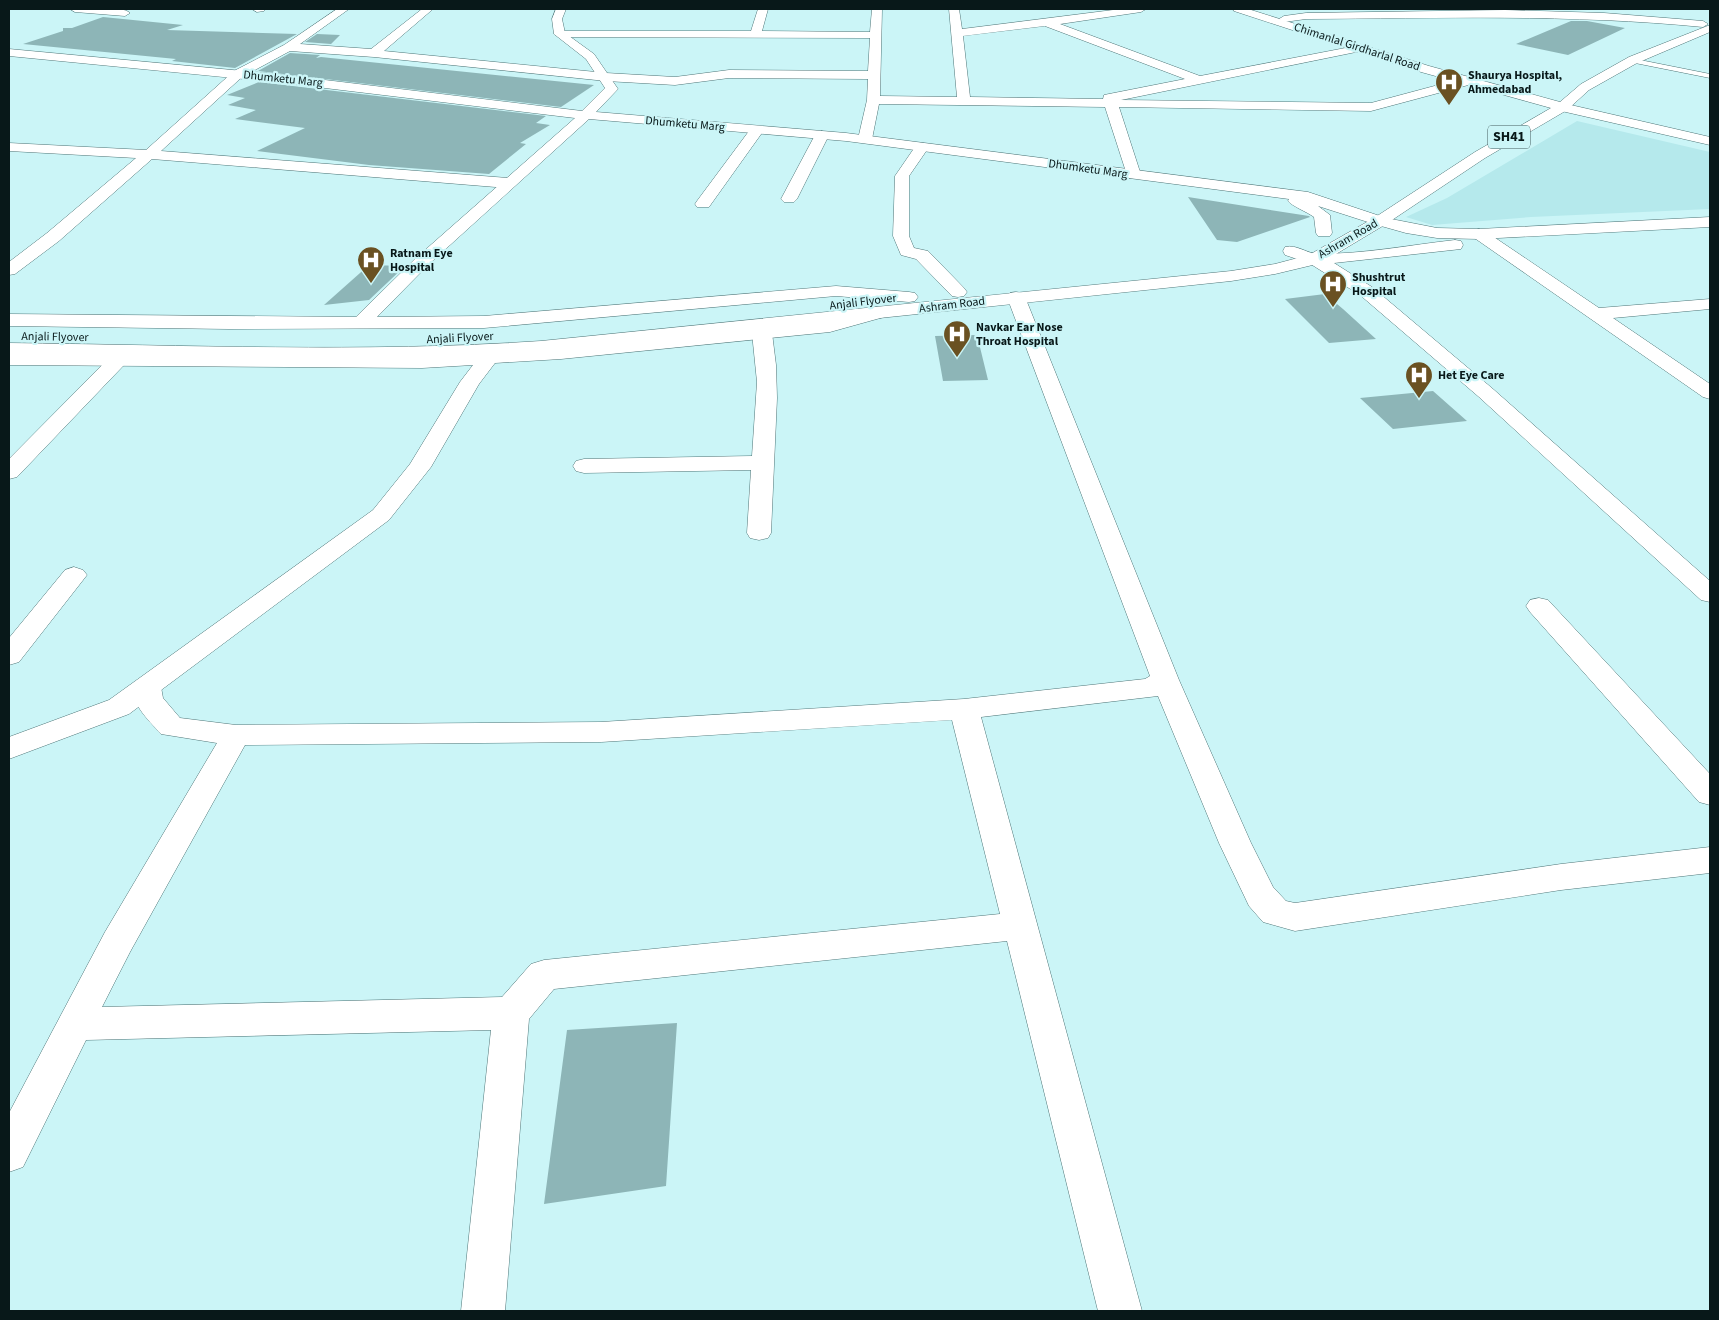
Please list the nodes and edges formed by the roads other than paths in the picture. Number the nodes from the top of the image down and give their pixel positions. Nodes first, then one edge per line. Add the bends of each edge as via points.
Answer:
1 (74, 9) edge
2 (344, 9) edge
3 (428, 9) edge
4 (561, 9) edge
5 (763, 9) edge
6 (877, 9) edge
7 (954, 9) edge
8 (1141, 9) edge
9 (1238, 9) edge
10 (1250, 9) edge
11 (1454, 12) edge
12 (125, 13) dead end
13 (1284, 19) junction
14 (1046, 23) junction
15 (1708, 25) edge
16 (957, 33) junction
17 (560, 34) junction
18 (756, 34) junction
19 (876, 35) junction
20 (288, 47) junction
21 (1361, 48) junction
22 (9, 52) edge
23 (374, 53) junction
24 (1633, 60) junction
25 (238, 74) junction
26 (874, 75) junction
27 (1710, 76) edge
28 (606, 77) junction
29 (1198, 80) junction
30 (1468, 82) junction
31 (1554, 94) junction
32 (873, 100) junction
33 (964, 101) junction
34 (1110, 103) junction
35 (1565, 104) junction
36 (586, 116) junction
37 (757, 130) junction
38 (822, 135) junction
39 (1710, 136) edge
40 (864, 140) junction
41 (1710, 141) edge
42 (9, 147) edge
43 (922, 147) junction
44 (150, 154) junction
45 (1454, 155) dead end
46 (1134, 175) junction
47 (508, 183) junction
48 (1276, 193) junction
49 (789, 199) dead end
50 (703, 204) dead end
51 (1374, 204) dead end
52 (1347, 220) junction
53 (1380, 221) junction
54 (1710, 222) edge
55 (1710, 231) edge
56 (1485, 238) junction
57 (1315, 242) junction
58 (9, 270) edge
59 (958, 292) junction
60 (909, 297) junction
61 (1016, 297) junction
62 (1710, 304) edge
63 (844, 311) junction
64 (877, 313) junction
65 (1593, 314) junction
66 (9, 320) edge
67 (361, 323) junction
68 (762, 333) junction
69 (9, 337) edge
70 (9, 349) edge
71 (489, 358) junction
72 (9, 359) edge
73 (118, 360) junction
74 (1710, 393) edge
75 (763, 462) junction
76 (584, 466) dead end
77 (9, 472) edge
78 (759, 533) dead end
79 (74, 575) dead end
80 (1710, 594) edge
81 (1539, 606) dead end
82 (9, 656) edge
83 (1165, 680) junction
84 (147, 687) junction
85 (964, 709) junction
86 (236, 736) junction
87 (9, 748) edge
88 (1710, 794) edge
89 (1710, 860) edge
90 (1020, 926) junction
91 (511, 1013) junction
92 (75, 1024) junction
93 (11, 1143) edge
94 (483, 1311) edge
95 (1120, 1311) edge

1 - 12 street
2 - 20 street
3 - 23 street
4 - 17 street via 557,19
5 - 18 street
6 - 19 street
7 - 16 street
8 - 14 street
9 - 21 street, Chimanlal Girdharlal Road
10 - 13 street, Chimanlal Girdharlal Road
11 - 13 street
11 - 15 street via 1655,18
13 - 31 street, Chimanlal Girdharlal Road via 1433,67
14 - 16 street
14 - 29 street
15 - 24 street, Ashram Road / SH41
15 - 31 street via 1637,48
16 - 33 street
17 - 18 street
17 - 28 street via 590,57
18 - 19 street
19 - 26 street
20 - 23 street
20 - 25 street
21 - 29 street
21 - 30 street, Chimanlal Girdharlal Road
22 - 25 street, Dhumketu Marg
23 - 28 street
24 - 27 lane
24 - 35 street, Ashram Road / SH41 via 1585,87
25 - 36 street, Dhumketu Marg
25 - 44 street
26 - 28 street via 729,74 675,81
26 - 32 street
28 - 36 street via 612,89
29 - 34 street via 1109,98
30 - 31 street, Chimanlal Girdharlal Road
30 - 34 street via 1370,107
31 - 35 street, Chimanlal Girdharlal Road
31 - 45 street
32 - 33 street
32 - 40 street
33 - 34 street
34 - 46 street
35 - 39 street, Chimanlal Girdharlal Road
35 - 41 street, Chimanlal Girdharlal Road
35 - 53 street, Ashram Road / SH41
36 - 37 street, Dhumketu Marg
36 - 47 street
37 - 38 street, Dhumketu Marg
37 - 50 street
38 - 40 street, Dhumketu Marg
38 - 49 street
40 - 43 street, Dhumketu Marg
42 - 44 street
43 - 46 street, Dhumketu Marg
43 - 59 street via 902,176 901,236 907,252 922,255
44 - 47 street
44 - 58 street
46 - 48 street, Dhumketu Marg
47 - 67 street via 453,231
48 - 52 street, Dhumketu Marg via 1308,197
48 - 57 street via 1305,204 1322,215
51 - 52 street, Ashram Road
52 - 53 street, Dhumketu Marg
52 - 57 street, Ashram Road
53 - 56 street, Dhumketu Marg via 1406,228
53 - 57 street, Ashram Road / SH41
54 - 56 street
55 - 56 street
56 - 57 street via 1353,257
56 - 65 street
57 - 59 street, Ashram Road via 1266,259 1220,266
57 - 61 street, Ashram Road via 1275,269
57 - 80 street via 1366,291 1479,387
59 - 60 street, Ashram Road
60 - 63 street, Anjali Flyover
60 - 67 street via 836,291 484,322
61 - 64 street, Ashram Road
61 - 83 street
62 - 65 street
63 - 64 street, Anjali Flyover
63 - 69 street, Anjali Flyover via 430,340
63 - 70 street, Anjali Flyover via 605,341 422,353
64 - 68 street via 830,326
65 - 74 street
66 - 67 street
68 - 71 street
68 - 75 street via 767,396
71 - 73 street via 422,362
71 - 84 street via 470,382 420,467 381,516
72 - 73 street
73 - 77 street
75 - 76 street
75 - 78 street
79 - 82 street
81 - 88 street
83 - 85 street via 1151,688
83 - 89 street via 1235,844 1261,896 1275,912 1295,917 1561,877
84 - 86 street via 149,700 171,727
84 - 87 street via 119,707
85 - 86 street via 601,732
85 - 90 street
86 - 92 street via 117,942
90 - 91 street via 544,974
90 - 95 street
91 - 92 street
91 - 94 street
92 - 93 street

